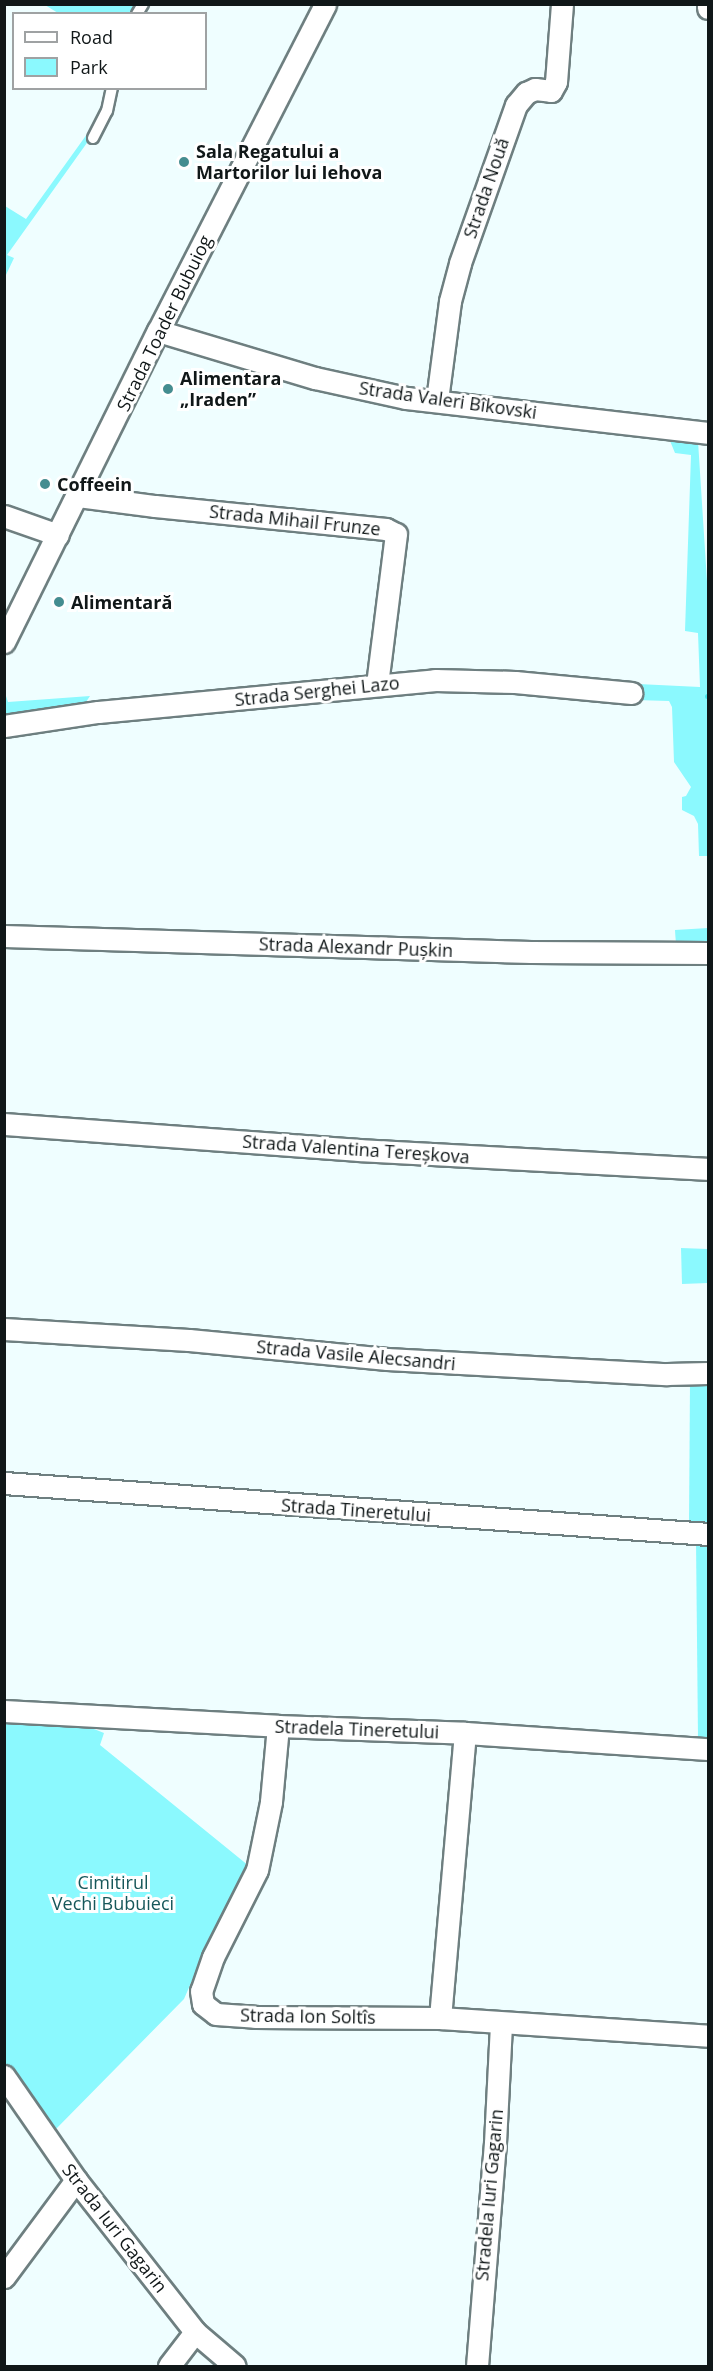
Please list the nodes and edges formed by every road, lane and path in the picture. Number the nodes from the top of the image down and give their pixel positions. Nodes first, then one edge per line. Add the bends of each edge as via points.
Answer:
1 (325, 4) edge
2 (562, 4) edge
3 (112, 90) edge
4 (93, 138) dead end
5 (158, 331) junction
6 (437, 400) junction
7 (708, 433) edge
8 (78, 496) junction
9 (4, 516) edge
10 (58, 535) junction
11 (4, 642) edge
12 (377, 685) junction
13 (631, 693) dead end
14 (4, 726) edge
15 (4, 936) edge
16 (708, 953) edge
17 (4, 1124) edge
18 (708, 1169) edge
19 (4, 1329) edge
20 (708, 1373) edge
21 (4, 1483) edge
22 (708, 1534) edge
23 (4, 1711) edge
24 (278, 1726) junction
25 (465, 1733) junction
26 (708, 1749) edge
27 (440, 2018) junction
28 (501, 2024) junction
29 (708, 2036) edge
30 (5, 2079) edge
31 (76, 2181) junction
32 (4, 2277) edge
33 (195, 2332) junction
34 (169, 2367) edge
35 (235, 2367) edge
36 (477, 2367) edge

1 - 5 street, Strada Toader Bubuiog
2 - 6 street, Strada Nouă via 556,82 551,91 535,89 526,93 516,105 460,263 450,301
3 - 4 lane via 107,111
5 - 6 street, Strada Valeri Bîkovski via 315,378 406,398
5 - 8 street, Strada Toader Bubuiog
6 - 7 street, Strada Valeri Bîkovski
8 - 10 street, Strada Toader Bubuiog
8 - 12 street, Strada Mihail Frunze via 386,529 396,534
9 - 10 street
10 - 11 street, Strada Toader Bubuiog
12 - 13 street, Strada Serghei Lazo via 515,682
12 - 14 street, Strada Serghei Lazo via 98,712
15 - 16 street, Strada Alexandr Pușkin via 531,952
17 - 18 street, Strada Valentina Tereșkova via 359,1150
19 - 20 street, Strada Vasile Alecsandri via 189,1340 387,1359
21 - 22 street, Strada Tineretului
23 - 24 street, Stradela Tineretului
24 - 25 street, Stradela Tineretului
24 - 27 street, Strada Ion Soltîs via 271,1802 257,1870 213,1957 201,1991 203,2004 216,2014 255,2017
25 - 26 street, Stradela Tineretului
25 - 27 street
27 - 28 street, Strada Ion Soltîs
28 - 29 street, Strada Ion Soltîs via 610,2027
28 - 36 street, Stradela Iuri Gagarin
30 - 31 street, Strada Iuri Gagarin
31 - 32 street
31 - 33 street, Strada Iuri Gagarin
33 - 34 street
33 - 35 street, Strada Iuri Gagarin

